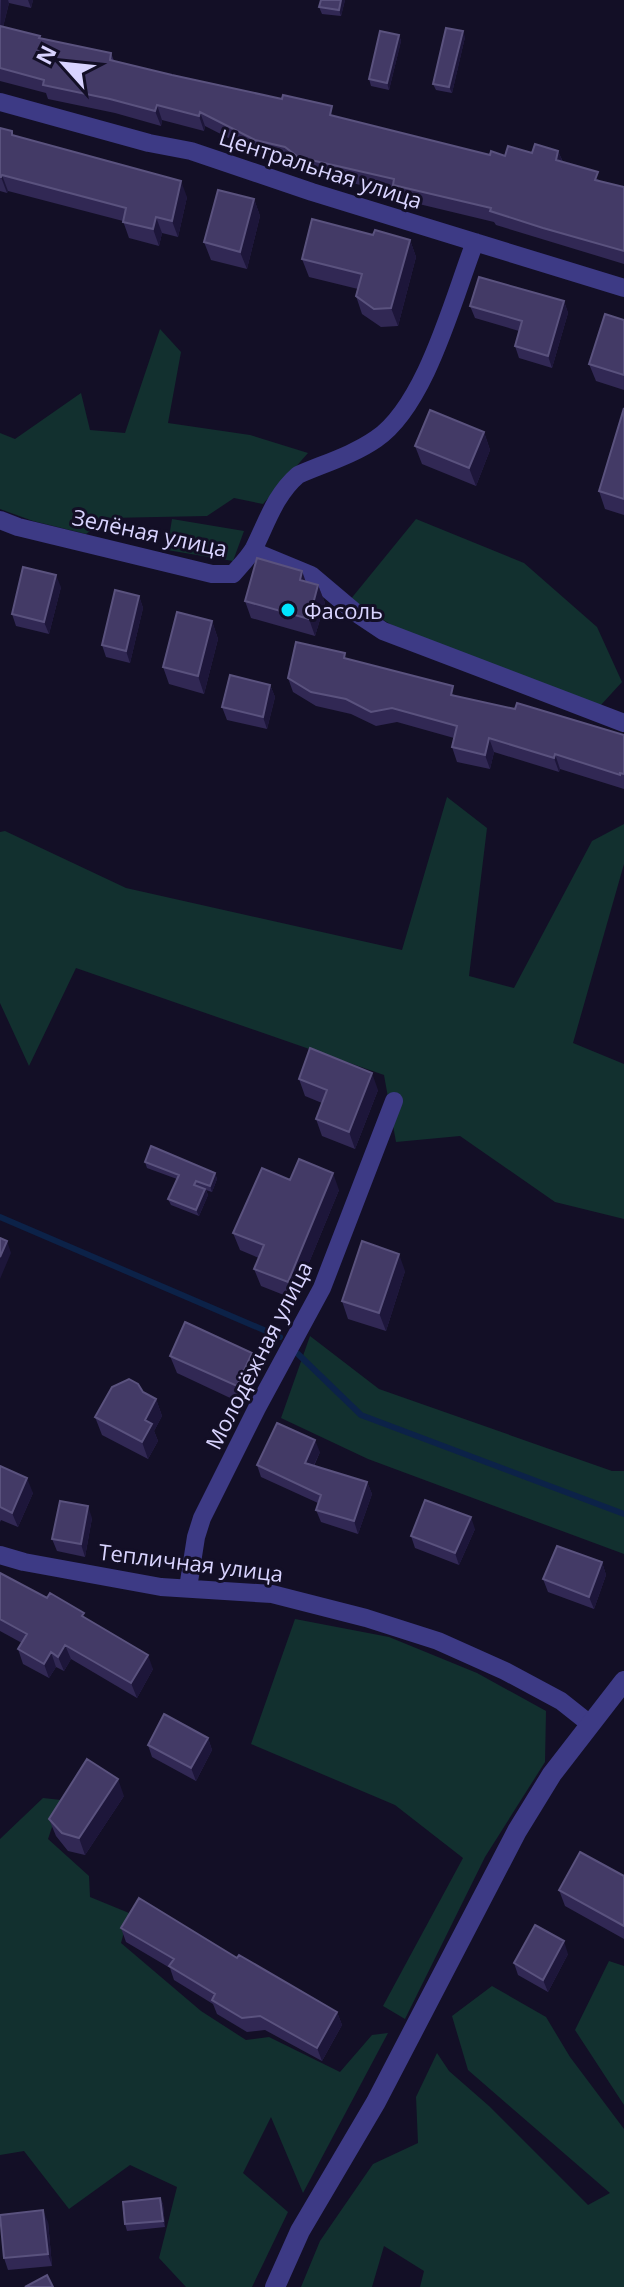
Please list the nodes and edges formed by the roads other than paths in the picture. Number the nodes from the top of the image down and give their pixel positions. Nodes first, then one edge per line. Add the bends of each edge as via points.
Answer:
1 (0, 102) edge
2 (475, 242) junction
3 (624, 288) edge
4 (0, 520) edge
5 (253, 551) junction
6 (624, 723) edge
7 (394, 1101) dead end
8 (0, 1555) edge
9 (188, 1588) junction
10 (624, 1681) edge
11 (590, 1724) junction
12 (275, 2287) edge

1 - 2 street, Центральная улица via 191,151
2 - 3 street, Центральная улица
2 - 5 street via 421,386 402,416 377,439 289,483 267,515
4 - 5 street, Зелёная улица via 212,574 233,574
5 - 6 street, Зелёная улица via 311,575 383,631
7 - 9 street, Молодёжная улица via 322,1288 202,1518
8 - 9 street, Тепличная улица
9 - 11 street, Тепличная улица via 272,1594 438,1641 561,1701
10 - 11 street
11 - 12 street via 517,1831 376,2102 300,2231

